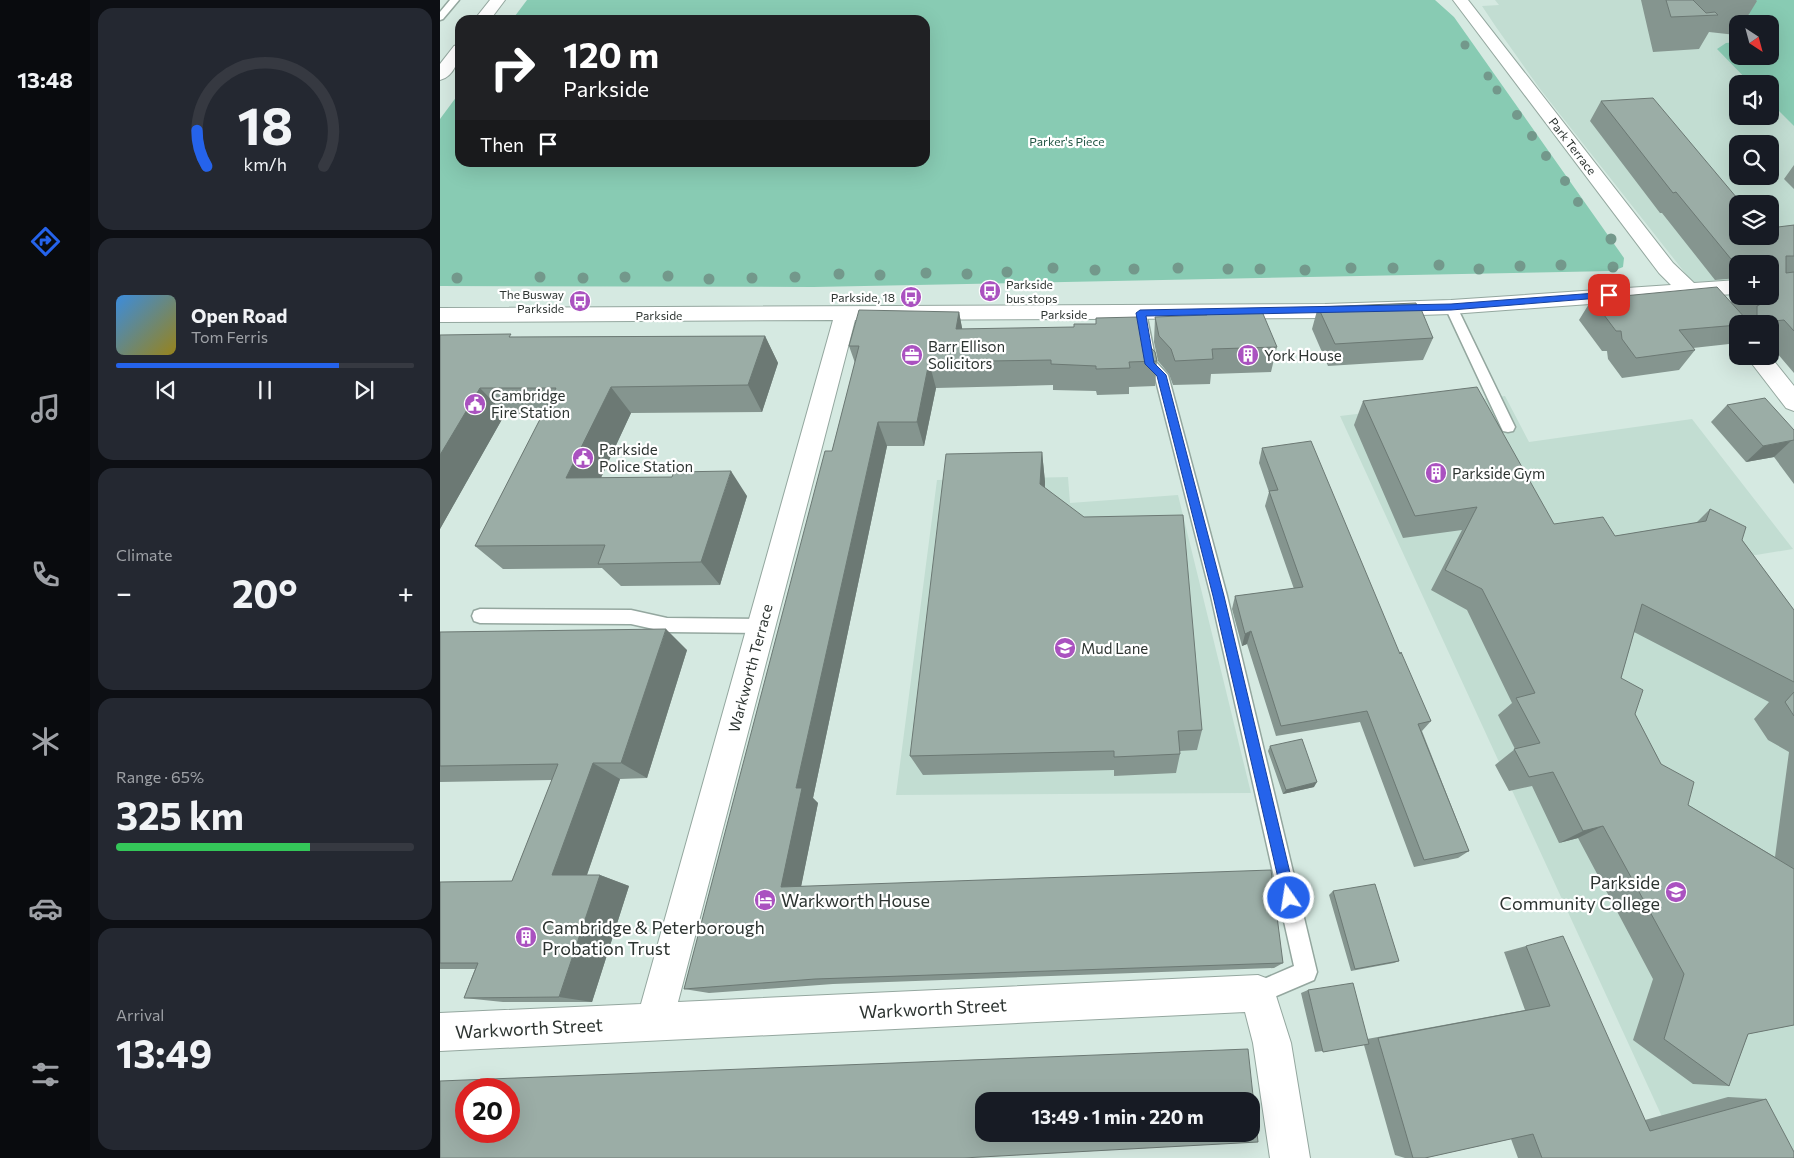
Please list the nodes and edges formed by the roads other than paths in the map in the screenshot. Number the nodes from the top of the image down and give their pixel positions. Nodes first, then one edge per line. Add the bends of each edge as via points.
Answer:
1 (455, 0) edge
2 (498, 0) edge
3 (1460, 0) edge
4 (486, 15) edge
5 (440, 18) edge
6 (455, 56) edge
7 (440, 75) edge
8 (1729, 287) edge
9 (1688, 289) junction
10 (1451, 307) junction
11 (1140, 313) junction
12 (846, 314) junction
13 (440, 315) edge
14 (1729, 322) edge
15 (1764, 365) edge
16 (1794, 402) edge
17 (1508, 427) dead end
18 (480, 616) dead end
19 (762, 626) junction
20 (1258, 993) junction
21 (654, 1022) junction
22 (440, 1032) edge
23 (1290, 1158) edge

1 - 5 lane
2 - 4 street
3 - 9 street, Park Terrace via 1666,268
6 - 7 street
8 - 9 street, Parkside
9 - 10 street, Parkside
9 - 14 street, Park Terrace via 1712,302
10 - 11 street, Parkside
10 - 17 lane
11 - 12 street, Parkside
11 - 20 lane via 1150,364 1161,375 1219,596 1306,972
12 - 13 street, Parkside
12 - 19 street, Warkworth Terrace
15 - 16 street
18 - 19 lane via 631,617 667,625
19 - 21 street, Warkworth Terrace
20 - 21 street, Warkworth Street
20 - 23 street via 1272,1043
21 - 22 street, Warkworth Street

